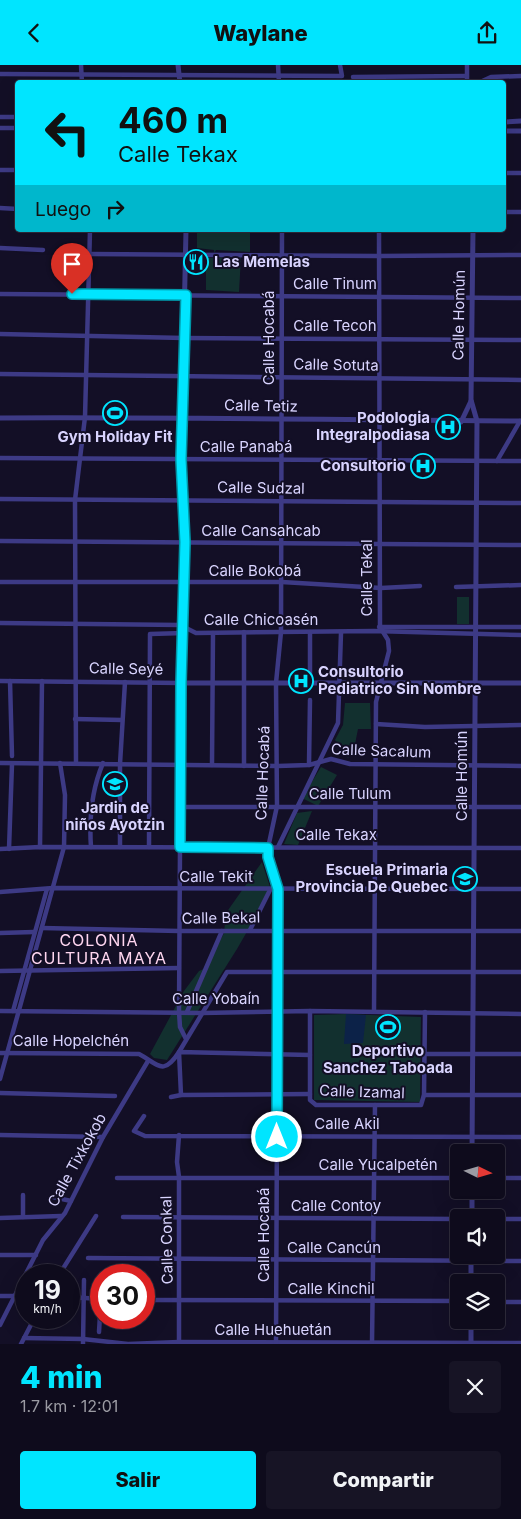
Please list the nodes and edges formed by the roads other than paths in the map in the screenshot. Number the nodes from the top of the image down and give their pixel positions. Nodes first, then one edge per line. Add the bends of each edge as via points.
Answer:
1 (81, 65) edge
2 (178, 65) edge
3 (278, 65) edge
4 (340, 65) edge
5 (467, 65) edge
6 (0, 74) edge
7 (81, 75) junction
8 (179, 75) junction
9 (279, 75) junction
10 (467, 76) junction
11 (521, 76) edge
12 (352, 77) dead end
13 (82, 80) edge
14 (180, 80) edge
15 (279, 80) edge
16 (467, 80) edge
17 (484, 80) edge
18 (0, 117) edge
19 (15, 117) edge
20 (521, 121) edge
21 (506, 122) edge
22 (0, 128) edge
23 (15, 128) edge
24 (506, 131) edge
25 (521, 131) edge
26 (15, 169) edge
27 (0, 170) edge
28 (506, 173) edge
29 (521, 173) edge
30 (0, 209) edge
31 (15, 209) edge
32 (506, 212) edge
33 (521, 212) edge
34 (90, 232) edge
35 (186, 232) edge
36 (282, 232) edge
37 (379, 232) edge
38 (473, 232) edge
39 (0, 248) edge
40 (42, 250) dead end
41 (90, 254) junction
42 (186, 254) junction
43 (473, 254) junction
44 (283, 255) junction
45 (521, 255) edge
46 (378, 257) junction
47 (0, 294) edge
48 (90, 294) junction
49 (186, 295) junction
50 (472, 296) junction
51 (281, 297) junction
52 (378, 297) junction
53 (521, 298) edge
54 (0, 334) edge
55 (86, 335) junction
56 (472, 338) junction
57 (184, 339) junction
58 (282, 339) junction
59 (378, 339) junction
60 (521, 340) edge
61 (0, 375) edge
62 (85, 377) junction
63 (184, 377) junction
64 (282, 377) junction
65 (471, 378) junction
66 (380, 379) junction
67 (521, 380) edge
68 (471, 400) junction
69 (85, 417) junction
70 (0, 418) edge
71 (184, 418) junction
72 (281, 419) junction
73 (380, 421) junction
74 (477, 421) junction
75 (521, 421) edge
76 (461, 422) junction
77 (0, 458) edge
78 (80, 459) junction
79 (181, 459) junction
80 (281, 459) junction
81 (380, 461) junction
82 (497, 461) junction
83 (521, 461) edge
84 (477, 462) junction
85 (0, 499) edge
86 (184, 499) junction
87 (75, 500) junction
88 (280, 501) junction
89 (379, 502) junction
90 (476, 503) junction
91 (521, 503) edge
92 (0, 541) edge
93 (74, 542) junction
94 (185, 542) junction
95 (281, 543) junction
96 (379, 544) junction
97 (476, 544) junction
98 (521, 545) edge
99 (0, 582) edge
100 (75, 582) junction
101 (282, 582) junction
102 (184, 583) junction
103 (476, 585) junction
104 (521, 585) edge
105 (420, 586) dead end
106 (456, 587) dead end
107 (381, 588) junction
108 (0, 623) edge
109 (75, 624) junction
110 (380, 627) junction
111 (476, 627) junction
112 (521, 627) edge
113 (184, 630) junction
114 (374, 631) junction
115 (244, 632) junction
116 (282, 632) junction
117 (310, 632) junction
118 (213, 633) junction
119 (340, 633) junction
120 (382, 633) junction
121 (476, 635) junction
122 (521, 635) edge
123 (0, 681) edge
124 (10, 681) junction
125 (42, 681) junction
126 (75, 681) junction
127 (124, 681) junction
128 (149, 682) junction
129 (181, 683) junction
130 (212, 683) junction
131 (244, 683) junction
132 (276, 683) junction
133 (310, 683) junction
134 (340, 683) junction
135 (475, 683) junction
136 (521, 683) edge
137 (382, 684) junction
138 (310, 700) dead end
139 (75, 719) junction
140 (122, 720) junction
141 (376, 724) junction
142 (475, 725) junction
143 (521, 725) edge
144 (12, 755) dead end
145 (0, 763) edge
146 (12, 763) junction
147 (60, 763) junction
148 (76, 763) junction
149 (104, 763) junction
150 (120, 763) junction
151 (42, 764) junction
152 (149, 764) junction
153 (317, 764) junction
154 (180, 765) junction
155 (212, 765) junction
156 (309, 765) junction
157 (376, 765) junction
158 (244, 766) junction
159 (278, 766) junction
160 (475, 766) junction
161 (521, 766) edge
162 (277, 806) junction
163 (296, 806) junction
164 (376, 806) junction
165 (180, 807) junction
166 (474, 807) junction
167 (521, 807) edge
168 (40, 847) junction
169 (64, 847) junction
170 (91, 847) junction
171 (120, 847) junction
172 (149, 847) junction
173 (180, 847) junction
174 (278, 847) junction
175 (268, 848) junction
176 (375, 848) junction
177 (474, 848) junction
178 (521, 848) edge
179 (0, 849) edge
180 (9, 849) junction
181 (53, 888) junction
182 (47, 889) junction
183 (180, 889) junction
184 (278, 889) junction
185 (375, 889) junction
186 (521, 889) edge
187 (270, 890) junction
188 (474, 890) junction
189 (0, 891) edge
190 (42, 928) junction
191 (250, 930) junction
192 (277, 930) junction
193 (180, 931) junction
194 (222, 931) junction
195 (375, 931) junction
196 (474, 931) junction
197 (521, 931) edge
198 (34, 932) junction
199 (0, 933) edge
200 (179, 969) junction
201 (31, 970) junction
202 (0, 971) edge
203 (24, 971) junction
204 (277, 971) junction
205 (375, 971) junction
206 (473, 971) junction
207 (521, 972) edge
208 (0, 1011) edge
209 (13, 1011) junction
210 (19, 1011) junction
211 (277, 1011) junction
212 (310, 1011) junction
213 (374, 1011) junction
214 (179, 1012) junction
215 (187, 1012) junction
216 (425, 1012) junction
217 (202, 1013) junction
218 (473, 1014) junction
219 (521, 1014) edge
220 (186, 1039) junction
221 (0, 1053) edge
222 (6, 1053) junction
223 (179, 1053) junction
224 (277, 1054) junction
225 (424, 1054) junction
226 (473, 1054) junction
227 (521, 1054) edge
228 (310, 1055) junction
229 (148, 1061) junction
230 (0, 1079) edge
231 (0, 1093) edge
232 (277, 1094) junction
233 (310, 1094) junction
234 (180, 1095) junction
235 (424, 1095) junction
236 (472, 1095) junction
237 (521, 1095) edge
238 (116, 1096) dead end
239 (172, 1097) dead end
240 (375, 1105) junction
241 (144, 1115) dead end
242 (0, 1135) edge
243 (179, 1135) junction
244 (103, 1137) junction
245 (277, 1137) junction
246 (374, 1137) junction
247 (472, 1137) junction
248 (521, 1137) edge
249 (472, 1144) edge
250 (179, 1177) junction
251 (117, 1178) dead end
252 (277, 1178) junction
253 (374, 1178) junction
254 (450, 1178) edge
255 (505, 1178) edge
256 (521, 1178) edge
257 (22, 1195) dead end
258 (53, 1197) dead end
259 (71, 1201) junction
260 (96, 1216) dead end
261 (0, 1217) edge
262 (23, 1217) junction
263 (62, 1217) junction
264 (123, 1217) dead end
265 (179, 1218) junction
266 (277, 1218) junction
267 (374, 1219) junction
268 (450, 1219) edge
269 (505, 1219) edge
270 (521, 1219) edge
271 (0, 1255) edge
272 (36, 1255) junction
273 (88, 1258) dead end
274 (450, 1258) edge
275 (180, 1259) junction
276 (276, 1260) junction
277 (374, 1260) junction
278 (505, 1260) edge
279 (521, 1261) edge
280 (66, 1264) edge
281 (84, 1280) dead end
282 (0, 1296) edge
283 (14, 1296) junction
284 (80, 1298) edge
285 (83, 1298) junction
286 (90, 1298) edge
287 (155, 1300) edge
288 (180, 1301) junction
289 (276, 1301) junction
290 (450, 1301) edge
291 (505, 1301) edge
292 (373, 1302) junction
293 (521, 1302) edge
294 (0, 1325) edge
295 (29, 1329) edge
296 (99, 1329) edge
297 (471, 1329) edge
298 (99, 1332) dead end
299 (24, 1338) junction
300 (83, 1342) edge
301 (179, 1343) edge
302 (276, 1343) edge
303 (471, 1343) edge
304 (521, 1343) edge
305 (21, 1344) edge
306 (372, 1344) edge

1 - 7 street
2 - 8 street
3 - 9 street
4 - 9 street via 342,76
5 - 10 street
6 - 7 street
7 - 8 street
7 - 13 street
8 - 9 street
8 - 14 street
9 - 15 street
10 - 12 street
10 - 16 street
11 - 17 street
18 - 19 street
20 - 21 street
22 - 23 street
24 - 25 street
26 - 27 street
28 - 29 street
30 - 31 street
32 - 33 street
34 - 41 street
35 - 42 street
36 - 44 street, Calle Hocabá
37 - 46 street, Calle Tekal
38 - 43 street, Calle Homún
39 - 40 street
41 - 42 street
41 - 48 street
42 - 44 street
42 - 49 street
43 - 45 street
43 - 46 street
43 - 50 street, Calle Homún
44 - 46 street
44 - 51 street, Calle Hocabá
46 - 52 street, Calle Tekal
47 - 48 street, Calle Tinum
48 - 49 street, Calle Tinum
48 - 55 street
49 - 51 street, Calle Tinum
49 - 57 street
50 - 52 street, Calle Tinum
50 - 53 street, Calle Tinum
50 - 56 street, Calle Homún
51 - 52 street, Calle Tinum
51 - 58 street, Calle Hocabá
52 - 59 street, Calle Tekal
54 - 55 street, Calle Tecoh
55 - 57 street, Calle Tecoh
55 - 62 street
56 - 59 street, Calle Tecoh
56 - 60 street, Calle Tecoh
56 - 65 street, Calle Homún
57 - 58 street, Calle Tecoh
57 - 63 street
58 - 59 street, Calle Tecoh
58 - 64 street, Calle Hocabá
59 - 66 street, Calle Tekal
61 - 62 street, Calle Sotuta
62 - 63 street, Calle Sotuta
62 - 69 street
63 - 64 street, Calle Sotuta
63 - 71 street
64 - 66 street, Calle Sotuta
64 - 72 street, Calle Hocabá
65 - 66 street, Calle Sotuta
65 - 67 street, Calle Sotuta
65 - 68 street, Calle Homún
66 - 73 street, Calle Tekal
68 - 74 street, Calle Homún
68 - 76 street, Calle Homún
69 - 70 street, Calle Tetiz
69 - 71 street, Calle Tetiz
69 - 78 street
71 - 72 street, Calle Tetiz
71 - 79 street
72 - 73 street, Calle Tetiz
72 - 80 street, Calle Hocabá
73 - 76 street, Calle Tetiz
73 - 81 street, Calle Tekal
74 - 75 street, Calle Tetiz
74 - 76 street, Calle Tetiz
74 - 84 street, Calle Homún
75 - 82 street
77 - 78 street, Calle Panabá
78 - 79 street, Calle Panabá
78 - 87 street
79 - 80 street, Calle Panabá
79 - 86 street
80 - 81 street, Calle Panabá
80 - 88 street, Calle Hocabá
81 - 84 street, Calle Panabá
81 - 89 street, Calle Tekal
82 - 83 street, Calle Panabá
82 - 84 street, Calle Panabá
84 - 90 street, Calle Homún
85 - 87 street, Calle Sudzal
86 - 87 street, Calle Sudzal
86 - 88 street, Calle Sudzal
86 - 94 street
87 - 93 street
88 - 89 street, Calle Sudzal
88 - 95 street, Calle Hocabá
89 - 90 street, Calle Sudzal
89 - 96 street, Calle Tekal
90 - 91 street, Calle Sudzal
90 - 97 street, Calle Homún
92 - 93 street, Calle Cansahcab
93 - 94 street, Calle Cansahcab
93 - 100 street
94 - 95 street, Calle Cansahcab
94 - 102 street
95 - 96 street, Calle Cansahcab
95 - 101 street, Calle Hocabá
96 - 97 street, Calle Cansahcab
96 - 107 street, Calle Tekal
97 - 98 street, Calle Cansahcab
97 - 103 street, Calle Homún
99 - 100 street, Calle Bokobá
100 - 102 street, Calle Bokobá
100 - 109 street
101 - 102 street, Calle Bokobá
101 - 107 street, Calle Bokobá
101 - 116 street, Calle Hocabá
102 - 113 street
103 - 104 street
103 - 106 street
103 - 111 street, Calle Homún
105 - 107 street, Calle Bokobá
107 - 110 street, Calle Tekal
108 - 109 street, Calle Chicoasén
109 - 113 street, Calle Chicoasén via 180,625
109 - 126 street
110 - 111 street
110 - 114 street
110 - 120 street, Calle Tekal
111 - 112 street
111 - 121 street, Calle Homún
113 - 118 street, Calle Chicoasén
113 - 128 street via 150,634
113 - 129 street
114 - 119 street, Calle Chicoasén
114 - 120 street, Calle Chicoasén
115 - 116 street, Calle Chicoasén
115 - 118 street, Calle Chicoasén
115 - 131 street
116 - 117 street, Calle Chicoasén
116 - 132 street, Calle Hocabá
117 - 119 street, Calle Chicoasén
117 - 133 street
118 - 130 street
119 - 134 street
120 - 121 street, Calle Chicoasén
120 - 137 street, Calle Tekal via 388,640 389,651
121 - 122 street, Calle Chicoasén
121 - 135 street, Calle Homún
123 - 124 street, Calle Seyé
124 - 125 street, Calle Seyé
124 - 144 street
125 - 126 street, Calle Seyé
125 - 151 street
126 - 127 street, Calle Seyé
126 - 139 street
127 - 128 street, Calle Seyé
127 - 140 street
128 - 129 street, Calle Seyé
128 - 152 street
129 - 130 street, Calle Seyé
129 - 154 street
130 - 131 street, Calle Seyé
130 - 155 street
131 - 132 street, Calle Seyé
131 - 158 street
132 - 133 street, Calle Seyé
132 - 159 street, Calle Hocabá
133 - 134 street, Calle Seyé
134 - 137 street, Calle Seyé
134 - 153 street via 338,723
135 - 136 street, Calle Seyé
135 - 137 street, Calle Seyé
135 - 142 street, Calle Homún
137 - 141 street, Calle Tekal via 376,702
138 - 156 street
139 - 140 street
139 - 148 street
140 - 150 street
141 - 142 street via 425,727
141 - 157 street, Calle Tekal
142 - 143 street
142 - 160 street, Calle Homún
145 - 146 street, Calle Sacalum
146 - 151 street, Calle Sacalum
146 - 180 street
147 - 148 street, Calle Sacalum
147 - 151 street, Calle Sacalum
147 - 169 street via 65,795
148 - 149 street, Calle Sacalum
149 - 150 street, Calle Sacalum
149 - 170 street via 92,807
150 - 152 street, Calle Sacalum
150 - 171 street
151 - 168 street
152 - 154 street, Calle Sacalum
152 - 172 street
153 - 156 street, Calle Sacalum
153 - 157 street, Calle Sacalum via 331,759
153 - 163 street
154 - 155 street, Calle Sacalum
154 - 165 street
155 - 158 street, Calle Sacalum
156 - 159 street, Calle Sacalum
157 - 160 street, Calle Sacalum
157 - 164 street, Calle Tekal
158 - 159 street, Calle Sacalum
159 - 162 street, Calle Hocabá
160 - 161 street, Calle Sacalum
160 - 166 street, Calle Homún
162 - 163 street, Calle Tulum
162 - 165 street, Calle Tulum
162 - 175 street, Calle Hocabá
163 - 164 street, Calle Tulum
163 - 174 street
164 - 166 street, Calle Tulum
164 - 176 street, Calle Tekal
165 - 173 street
166 - 167 street, Calle Tulum
166 - 177 street, Calle Homún
168 - 169 street, Calle Tekax
168 - 180 street, Calle Tekax
169 - 170 street, Calle Tekax
169 - 181 street
170 - 171 street, Calle Tekax
171 - 172 street, Calle Tekax
172 - 173 street, Calle Tekax
173 - 175 street, Calle Tekax
173 - 183 street
174 - 175 street, Calle Tekax
174 - 176 street, Calle Tekax
175 - 184 street, Calle Hocabá
176 - 177 street, Calle Tekax
176 - 185 street, Calle Tekal
177 - 178 street, Calle Tekax
177 - 188 street, Calle Homún
179 - 180 street, Calle Tekax
181 - 182 street, Calle Tekit
181 - 183 street, Calle Tekit
181 - 190 street
182 - 189 street, Calle Tekit
182 - 198 street
183 - 187 street, Calle Tekit
183 - 193 street
184 - 185 street, Calle Tekit
184 - 187 street, Calle Tekit
184 - 192 street, Calle Hocabá
185 - 188 street, Calle Tekit
185 - 195 street, Calle Tekal
186 - 188 street, Calle Tekit
187 - 191 street
188 - 196 street, Calle Homún
190 - 193 street, Calle Bekal
190 - 201 street
191 - 192 street, Calle Bekal
191 - 194 street, Calle Bekal
192 - 195 street, Calle Bekal
192 - 204 street, Calle Hocabá
193 - 194 street, Calle Bekal
193 - 200 street
194 - 215 street
195 - 196 street, Calle Bekal
195 - 205 street, Calle Tekal
196 - 197 street, Calle Bekal
196 - 206 street, Calle Homún
198 - 199 street
198 - 203 street
200 - 201 street
200 - 214 street
201 - 203 street
201 - 210 street
202 - 203 street
203 - 209 street
204 - 205 street
204 - 211 street, Calle Hocabá
204 - 217 street via 226,973
205 - 206 street
205 - 213 street, Calle Tekal
206 - 207 street
206 - 218 street, Calle Homún
208 - 209 street, Calle Yobaín
209 - 210 street, Calle Yobaín
210 - 214 street, Calle Yobaín
210 - 222 street
211 - 212 street, Calle Yobaín
211 - 217 street, Calle Yobaín
211 - 224 street, Calle Hocabá
212 - 213 street, Calle Yobaín
212 - 228 street
213 - 216 street, Calle Yobaín
214 - 215 street, Calle Yobaín
214 - 220 street via 180,1027
215 - 217 street, Calle Yobaín
216 - 218 street, Calle Yobaín
216 - 225 street
217 - 220 street
218 - 219 street, Calle Yobaín
218 - 226 street, Calle Homún
220 - 223 street
221 - 222 street, Calle Hopelchén
222 - 229 street, Calle Hopelchén via 119,1052 140,1054
222 - 230 street
223 - 224 street
223 - 229 street, Calle Hopelchén via 170,1065 164,1067
223 - 234 street
224 - 228 street
224 - 232 street, Calle Hocabá
225 - 226 street
225 - 235 street
226 - 227 street
226 - 236 street, Calle Homún
228 - 233 street
229 - 244 street, Calle Tixkokob
231 - 238 street
232 - 233 street, Calle Izamal
232 - 234 street, Calle Izamal
232 - 245 street, Calle Hocabá
233 - 240 street, Calle Izamal via 311,1103 316,1105
234 - 239 street, Calle Izamal
235 - 236 street, Calle Izamal
235 - 240 street, Calle Izamal via 418,1106
236 - 237 street, Calle Izamal
236 - 247 street, Calle Homún
240 - 246 street
241 - 243 street, Calle Akil via 135,1128 137,1134
242 - 244 street
243 - 245 street, Calle Akil
243 - 250 street, Calle Conkal
244 - 259 street, Calle Tixkokob
245 - 246 street, Calle Akil
245 - 252 street, Calle Hocabá
246 - 247 street, Calle Akil
246 - 253 street
247 - 248 street, Calle Akil
247 - 249 street, Calle Homún
250 - 251 street, Calle Yucalpetén
250 - 252 street, Calle Yucalpetén
250 - 265 street, Calle Conkal
252 - 253 street, Calle Yucalpetén
252 - 266 street, Calle Hocabá
253 - 254 street, Calle Yucalpetén
253 - 267 street
255 - 256 street
257 - 262 street
258 - 259 street
259 - 263 street, Calle Tixkokob
260 - 280 street
261 - 262 street
262 - 263 street
263 - 272 street, Calle Tixkokob via 50,1228
264 - 265 street, Calle Contoy
265 - 266 street, Calle Contoy
265 - 275 street, Calle Conkal
266 - 267 street, Calle Contoy
266 - 276 street, Calle Hocabá
267 - 268 street, Calle Contoy
267 - 277 street
269 - 270 street
271 - 272 street
272 - 283 street, Calle Tixkokob
273 - 275 street, Calle Cancún
274 - 277 street, Calle Cancún
275 - 276 street, Calle Cancún
275 - 288 street, Calle Conkal
276 - 277 street, Calle Cancún
276 - 289 street, Calle Hocabá
277 - 292 street
278 - 279 street, Calle Cancún
281 - 285 street
282 - 283 street
283 - 294 street, Calle Tixkokob
284 - 285 street
285 - 286 street
285 - 300 street
287 - 288 street, Calle Kinchil
288 - 289 street, Calle Kinchil
288 - 301 street, Calle Conkal
289 - 292 street, Calle Kinchil
289 - 302 street, Calle Hocabá
290 - 292 street, Calle Kinchil
291 - 293 street
292 - 306 street
295 - 299 street
296 - 298 street
297 - 303 street
299 - 300 street, Calle Huehuetán
299 - 305 street
300 - 301 street, Calle Huehuetán
301 - 302 street, Calle Huehuetán
302 - 306 street, Calle Huehuetán
303 - 304 street, Calle Huehuetán
303 - 306 street, Calle Huehuetán

